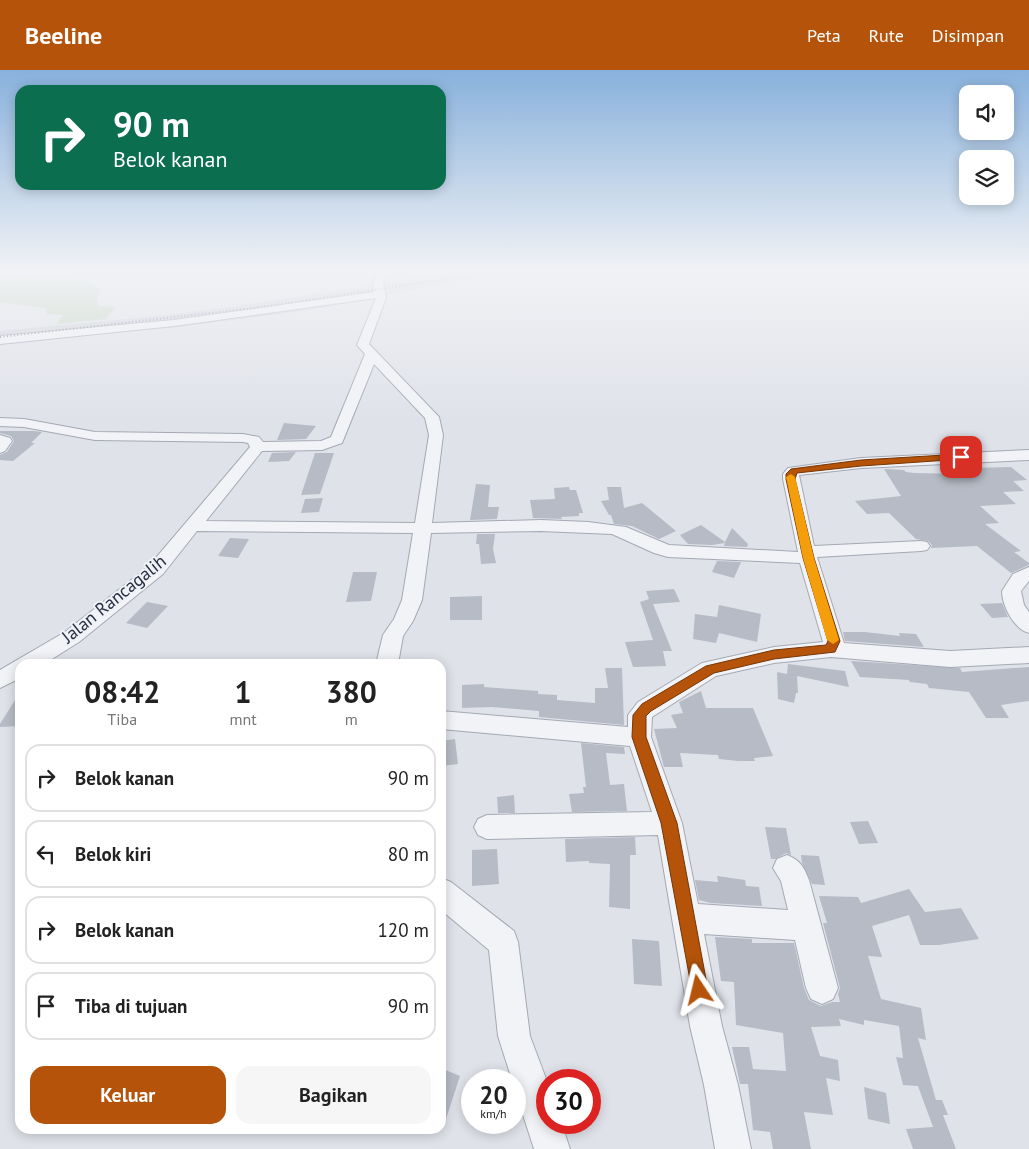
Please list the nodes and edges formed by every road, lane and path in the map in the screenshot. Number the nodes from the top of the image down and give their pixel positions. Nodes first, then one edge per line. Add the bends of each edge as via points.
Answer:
1 (200, 320) edge
2 (371, 320) edge
3 (0, 340) edge
4 (371, 355) junction
5 (0, 422) edge
6 (0, 439) edge
7 (258, 447) junction
8 (0, 448) edge
9 (1029, 454) edge
10 (194, 526) junction
11 (423, 528) junction
12 (921, 546) dead end
13 (808, 554) junction
14 (1029, 573) edge
15 (1029, 626) edge
16 (831, 649) junction
17 (1029, 655) edge
18 (35, 659) edge
19 (388, 659) edge
20 (15, 671) edge
21 (0, 680) edge
22 (446, 720) edge
23 (639, 737) junction
24 (669, 823) junction
25 (487, 827) dead end
26 (786, 868) dead end
27 (446, 896) edge
28 (686, 918) junction
29 (806, 926) junction
30 (822, 988) dead end
31 (552, 1149) edge
32 (733, 1149) edge

1 - 3 street
2 - 4 street via 364,341 365,349
4 - 7 street via 337,440 322,444
4 - 11 street via 427,411 435,424
5 - 7 street via 24,423 95,436 243,438 254,440
6 - 8 street via 5,442
7 - 10 street, Jalan Rancagalih
9 - 13 street via 861,463 794,471 791,479
10 - 11 street
10 - 18 street, Jalan Rancagalih via 156,570 72,637
11 - 13 street via 611,528 668,551
11 - 19 street via 412,600 394,635
12 - 13 street
13 - 16 street via 834,641
14 - 15 street via 1018,578 1012,588 1011,600
16 - 17 street via 950,659
16 - 23 street via 774,654 710,669 646,708 640,715
20 - 21 street
22 - 23 street
23 - 24 street
24 - 25 street
24 - 28 street
26 - 29 street via 793,874
27 - 31 street via 503,942 514,1036
28 - 29 street
28 - 32 street
29 - 30 street

